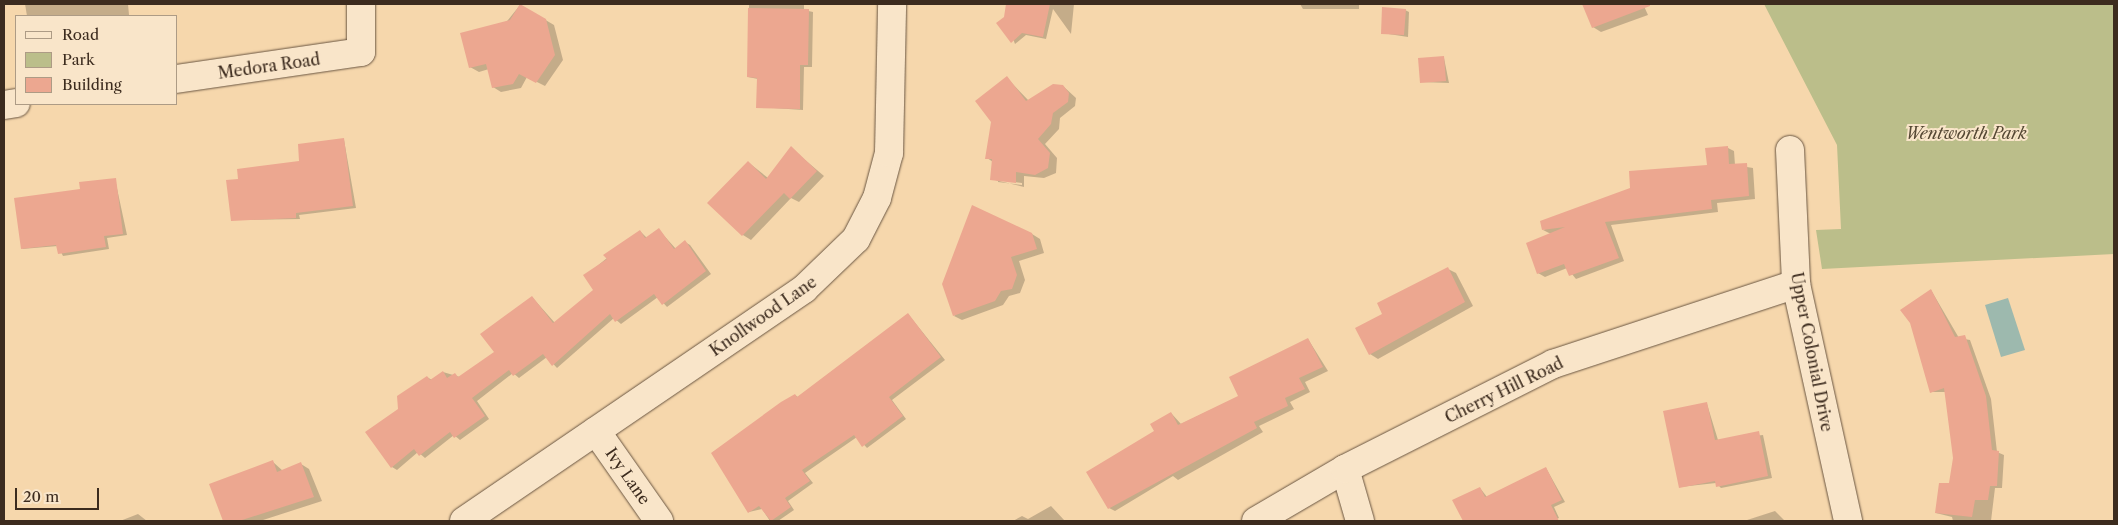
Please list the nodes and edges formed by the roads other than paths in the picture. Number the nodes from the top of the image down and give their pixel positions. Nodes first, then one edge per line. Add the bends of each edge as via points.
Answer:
1 (361, 4) edge
2 (892, 4) edge
3 (178, 79) edge
4 (1790, 150) dead end
5 (1796, 284) junction
6 (596, 431) junction
7 (1345, 469) junction
8 (464, 521) edge
9 (659, 521) edge
10 (1256, 521) edge
11 (1360, 521) edge
12 (1848, 521) edge

1 - 3 street, Medora Road via 361,52
2 - 6 street, Knollwood Lane via 889,153 877,198 856,239 804,288
4 - 5 street, Upper Colonial Drive
5 - 7 street, Cherry Hill Road via 1553,364
5 - 12 street, Upper Colonial Drive
6 - 8 street, Knollwood Lane
6 - 9 street, Ivy Lane
7 - 10 street, Cherry Hill Road
7 - 11 street

